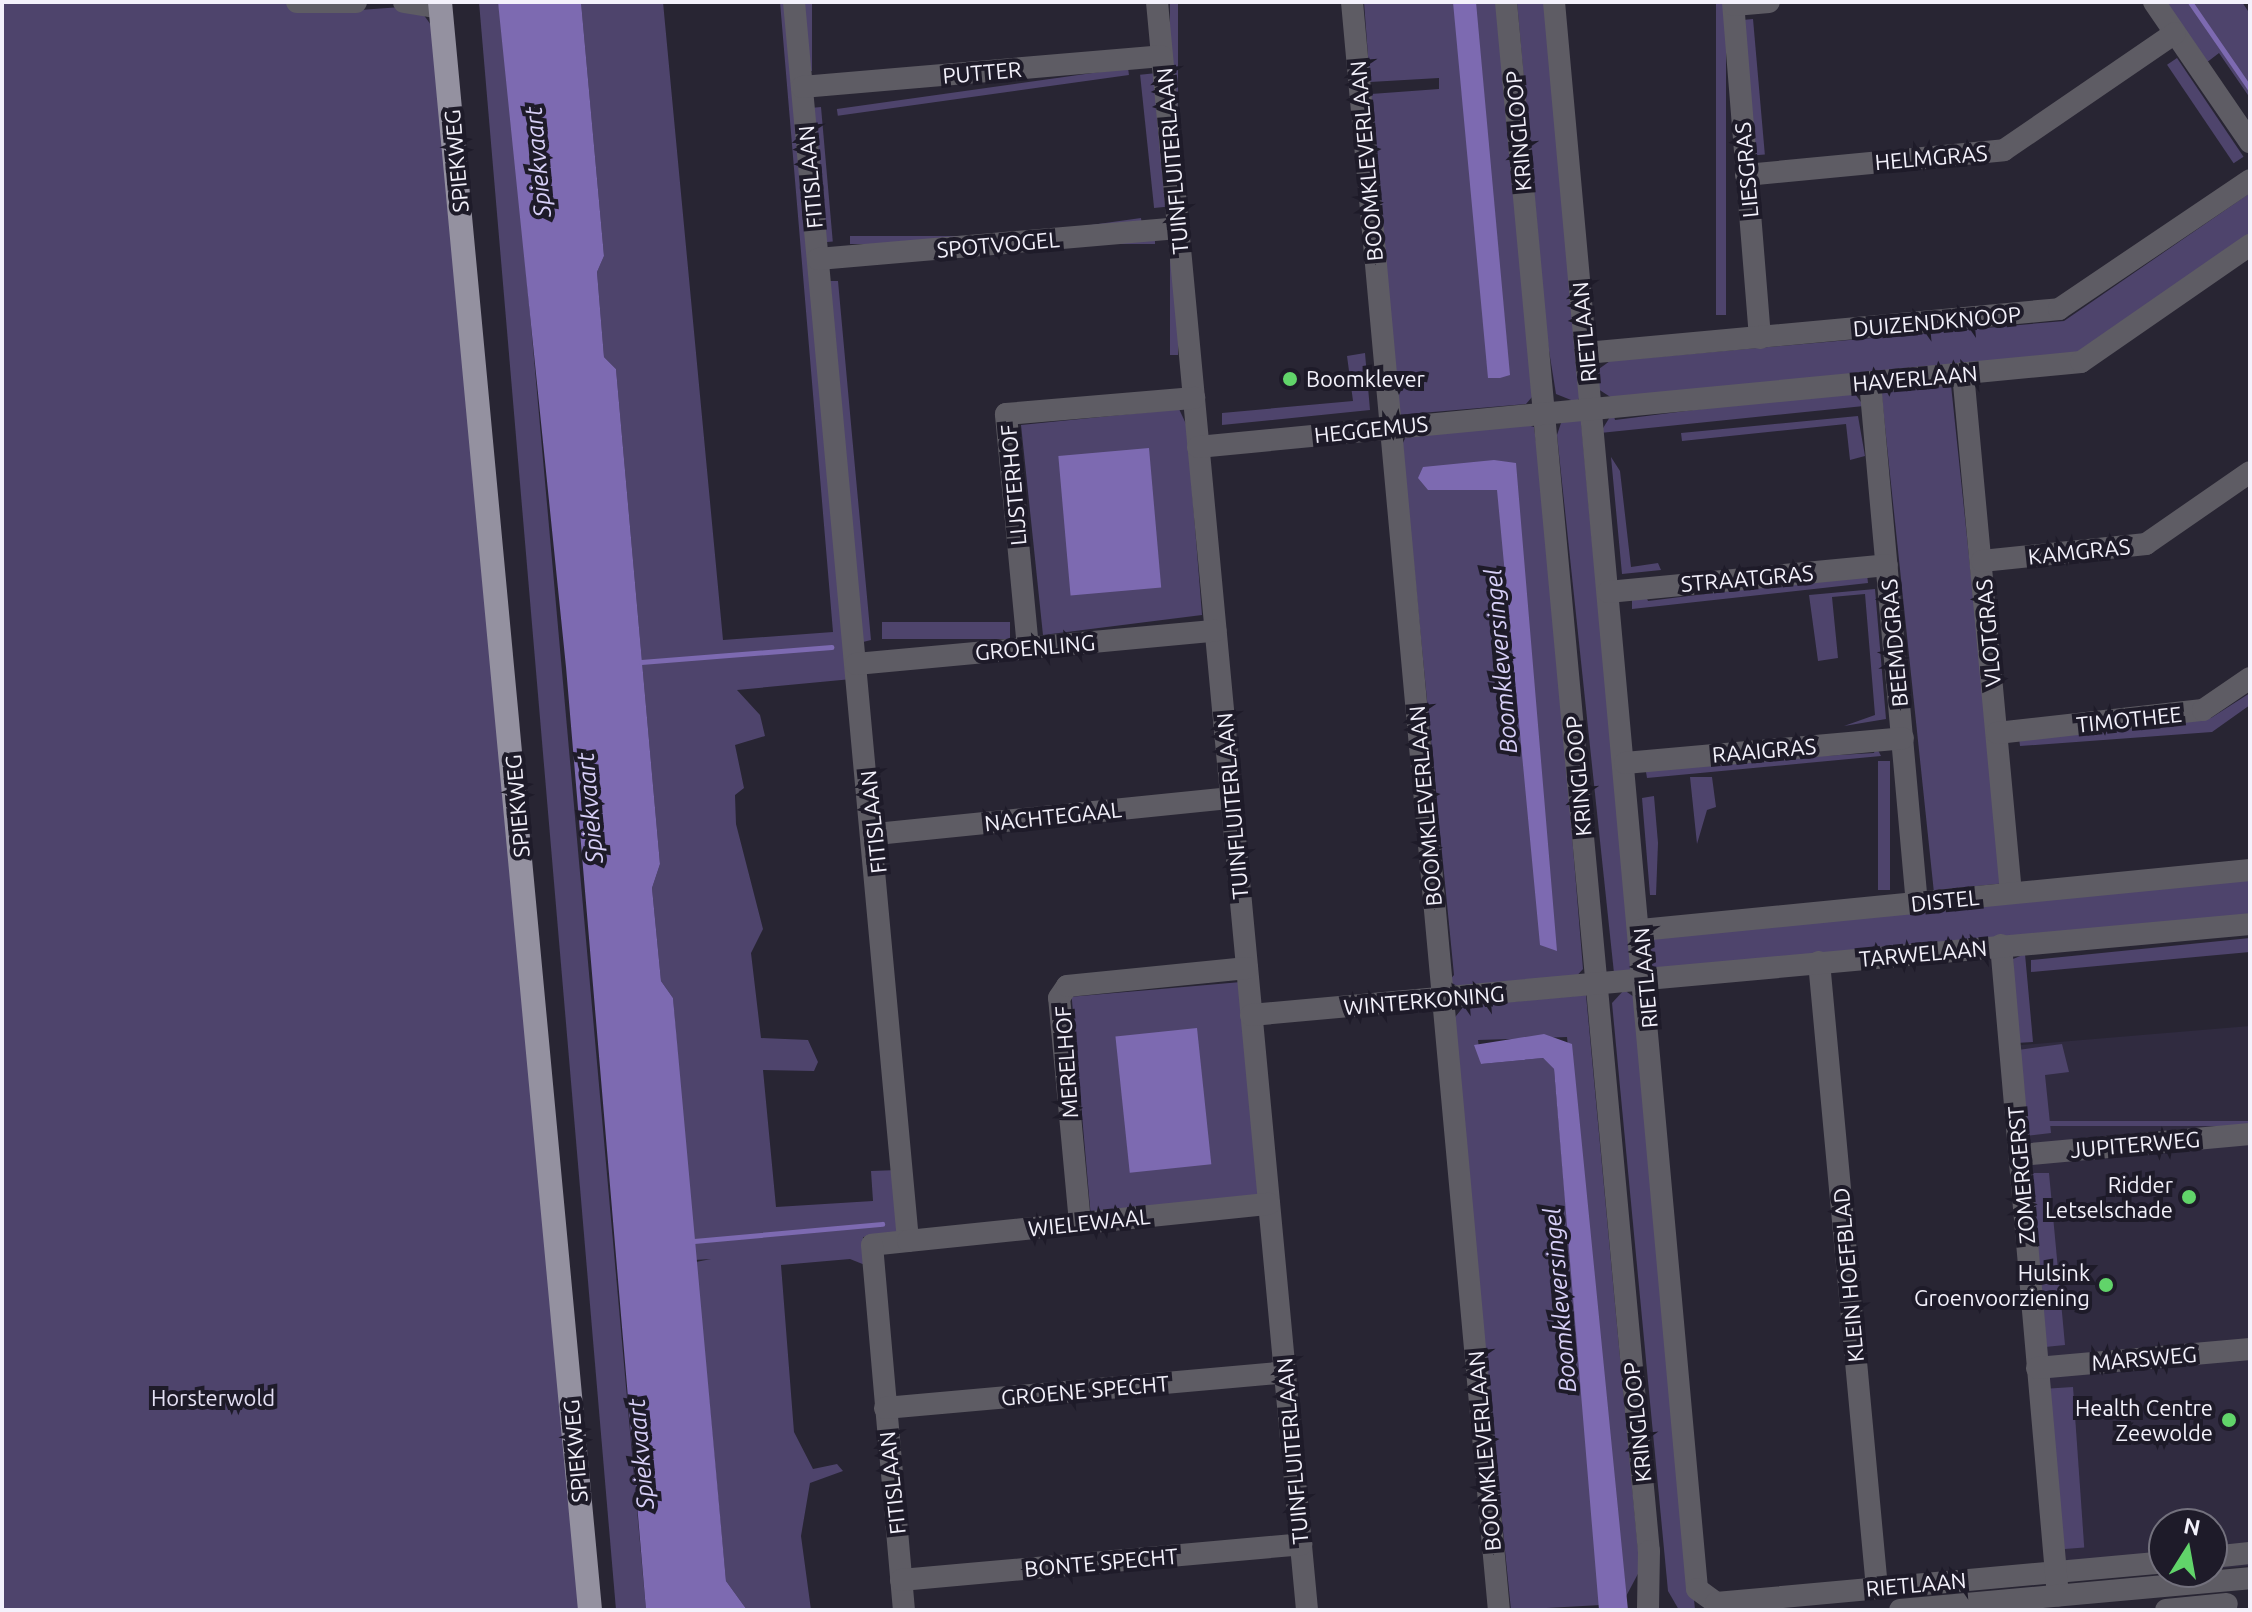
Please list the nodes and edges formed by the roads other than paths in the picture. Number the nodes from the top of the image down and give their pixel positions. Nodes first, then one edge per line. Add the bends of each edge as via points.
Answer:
1 (297, 2) edge
2 (356, 2) edge
3 (404, 2) edge
4 (794, 2) edge
5 (1157, 2) edge
6 (1352, 2) edge
7 (1506, 2) edge
8 (1554, 2) edge
9 (1769, 2) edge
10 (2154, 2) edge
11 (1734, 4) edge
12 (441, 5) edge
13 (2175, 33) junction
14 (1162, 56) junction
15 (802, 87) junction
16 (2250, 142) edge
17 (1746, 175) junction
18 (2250, 180) edge
19 (1178, 228) junction
20 (2250, 245) edge
21 (818, 259) junction
22 (1760, 338) junction
23 (1586, 353) junction
24 (1963, 373) junction
25 (1870, 382) junction
26 (1194, 398) junction
27 (1591, 409) junction
28 (1544, 414) junction
29 (1391, 426) junction
30 (1198, 447) junction
31 (2250, 472) edge
32 (1982, 561) junction
33 (1887, 565) junction
34 (1608, 592) junction
35 (1215, 631) junction
36 (1028, 648) junction
37 (856, 664) junction
38 (2250, 678) edge
39 (1997, 733) junction
40 (1903, 738) junction
41 (1625, 763) junction
42 (1231, 798) junction
43 (876, 834) junction
44 (2250, 870) edge
45 (2011, 893) junction
46 (1917, 904) junction
47 (2250, 924) edge
48 (1641, 930) junction
49 (2001, 945) junction
50 (1819, 962) junction
51 (1247, 968) junction
52 (1644, 980) junction
53 (1597, 986) junction
54 (1443, 998) junction
55 (1251, 1015) junction
56 (2250, 1134) edge
57 (2020, 1155) junction
58 (1269, 1204) junction
59 (1080, 1223) junction
60 (908, 1241) junction
61 (2250, 1349) edge
62 (2037, 1368) junction
63 (1285, 1372) junction
64 (885, 1408) junction
65 (1301, 1544) junction
66 (1649, 1551) junction
67 (2250, 1553) edge
68 (2228, 1555) edge
69 (2148, 1563) edge
70 (2056, 1572) junction
71 (2250, 1578) edge
72 (901, 1580) junction
73 (2228, 1580) edge
74 (2148, 1587) edge
75 (1877, 1588) junction
76 (2190, 1588) edge
77 (2058, 1596) junction
78 (2227, 1604) dead end
79 (2192, 1608) junction
80 (590, 1610) edge
81 (904, 1610) edge
82 (1307, 1610) edge
83 (1499, 1610) edge
84 (1648, 1610) edge
85 (1663, 1610) edge
86 (1900, 1610) edge
87 (2166, 1610) edge

1 - 2 street
3 - 12 street
4 - 15 street, FITISLAAN
5 - 14 street, TUINFLUITERLAAN
6 - 29 street, BOOMKLEVERLAAN
7 - 28 street, KRINGLOOP
8 - 23 street, RIETLAAN
9 - 11 street
10 - 13 street
11 - 17 street, LIESGRAS
12 - 80 main road, SPIEKWEG
13 - 16 street
13 - 17 street, HELMGRAS via 2004,150
14 - 15 street, PUTTER
14 - 19 street, TUINFLUITERLAAN
15 - 21 street, FITISLAAN
17 - 22 street, LIESGRAS
18 - 22 street, DUIZENDKNOOP via 2059,309
19 - 21 street, SPOTVOGEL
19 - 26 street, TUINFLUITERLAAN
20 - 24 street, HAVERLAAN via 2081,362
21 - 37 street, FITISLAAN
22 - 23 street, DUIZENDKNOOP
23 - 27 street, RIETLAAN
24 - 25 street, HAVERLAAN
24 - 32 street, VLOTGRAS
25 - 27 street, HAVERLAAN
25 - 33 street, BEEMDGRAS
26 - 30 street, TUINFLUITERLAAN
26 - 36 street, LIJSTERHOF via 1006,414
27 - 28 street, HAVERLAAN
27 - 34 street, RIETLAAN
28 - 29 street, HEGGEMUS
28 - 53 street, KRINGLOOP
29 - 30 street, HEGGEMUS
29 - 54 street, BOOMKLEVERLAAN
30 - 35 street, TUINFLUITERLAAN
31 - 32 street, KAMGRAS via 2146,544
32 - 39 street, VLOTGRAS
33 - 34 street, STRAATGRAS
33 - 40 street, BEEMDGRAS
34 - 41 street, RIETLAAN
35 - 36 street, GROENLING
35 - 42 street, TUINFLUITERLAAN
36 - 37 street, GROENLING
37 - 43 street, FITISLAAN
38 - 39 street, TIMOTHEE via 2203,710
39 - 45 street, VLOTGRAS
40 - 41 street, RAAIGRAS
40 - 46 street, BEEMDGRAS
41 - 48 street, RIETLAAN
42 - 43 street, NACHTEGAAL
42 - 51 street, TUINFLUITERLAAN
43 - 60 street, FITISLAAN
44 - 45 street, DISTEL
45 - 46 street, DISTEL
46 - 48 street, DISTEL
47 - 49 street, TARWELAAN
48 - 52 street, RIETLAAN
49 - 50 street, TARWELAAN
49 - 57 street, ZOMERGERST
50 - 52 street, TARWELAAN
50 - 75 street, KLEIN HOEFBLAD
51 - 55 street, TUINFLUITERLAAN
51 - 59 street, MERELHOF via 1067,986 1059,998
52 - 53 street, TARWELAAN
52 - 75 street, RIETLAAN via 1697,1589 1716,1603
53 - 54 street, WINTERKONING
53 - 66 street, KRINGLOOP
54 - 55 street, WINTERKONING
54 - 83 street, BOOMKLEVERLAAN
55 - 58 street, TUINFLUITERLAAN
56 - 57 street, JUPITERWEG
57 - 62 street, ZOMERGERST
58 - 59 street, WIELEWAAL
58 - 63 street, TUINFLUITERLAAN
59 - 60 street, WIELEWAAL
60 - 64 street, FITISLAAN via 872,1245
61 - 62 street, MARSWEG
62 - 70 street, ZOMERGERST
63 - 64 street, GROENE SPECHT
63 - 65 street, TUINFLUITERLAAN
64 - 72 street, FITISLAAN
65 - 72 street, BONTE SPECHT
65 - 82 street, TUINFLUITERLAAN
66 - 84 street, KRINGLOOP
66 - 85 street, KRINGLOOP
67 - 68 street
69 - 70 street, RIETLAAN
70 - 75 street, RIETLAAN
70 - 77 street, ZOMERGERST
71 - 73 street
72 - 81 street, FITISLAAN
74 - 77 street
76 - 79 street
77 - 86 street
78 - 79 street
79 - 87 street

